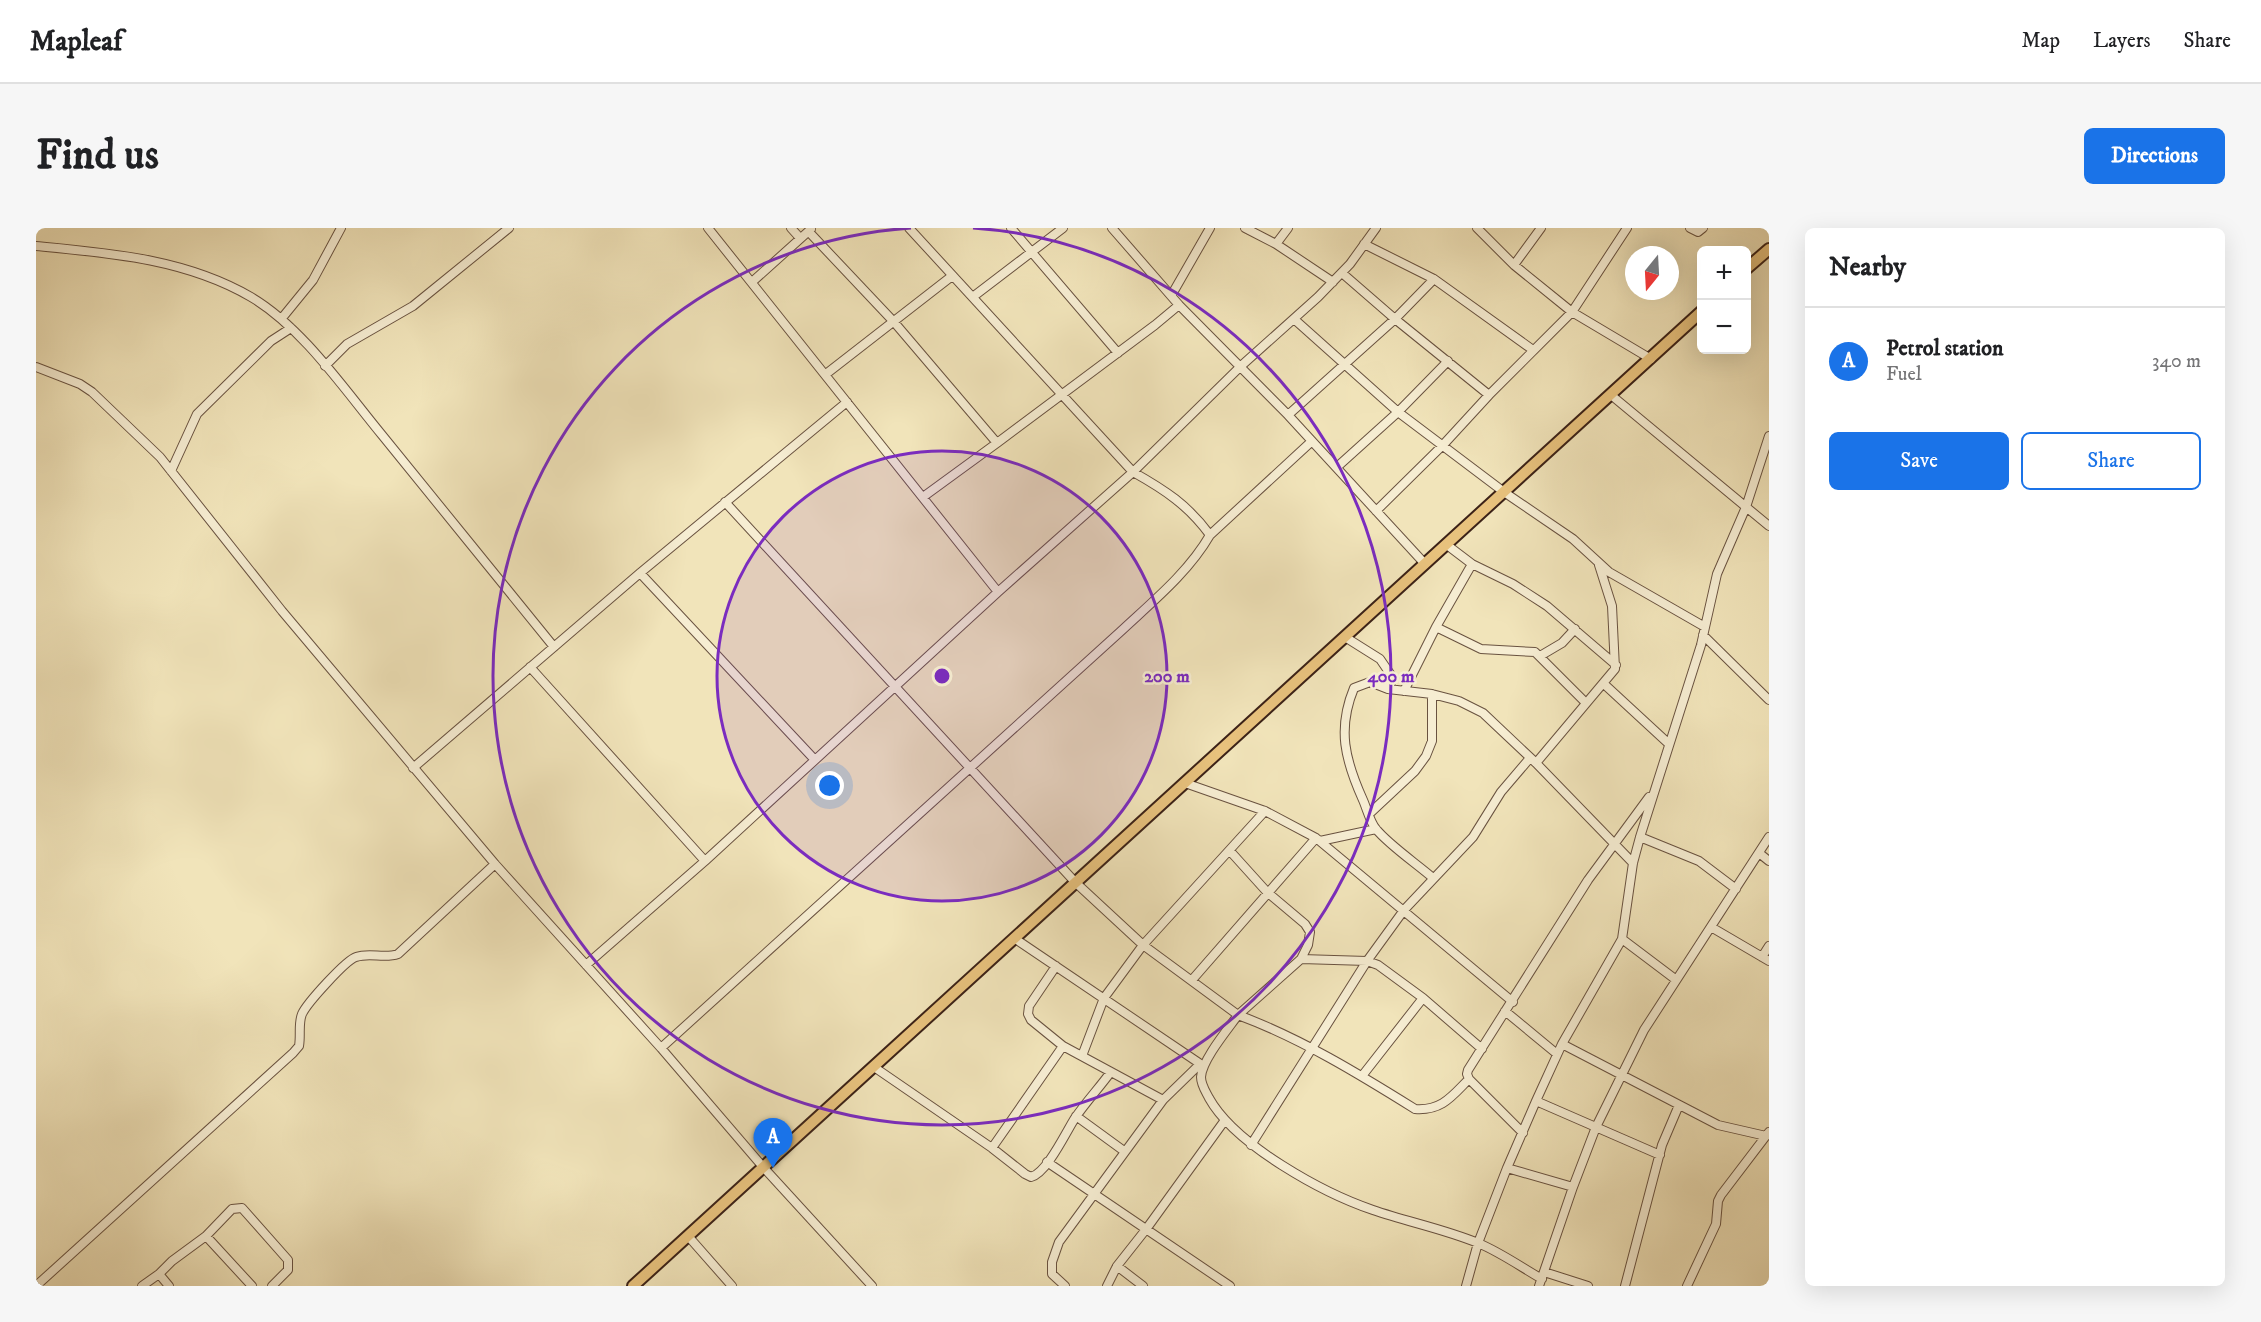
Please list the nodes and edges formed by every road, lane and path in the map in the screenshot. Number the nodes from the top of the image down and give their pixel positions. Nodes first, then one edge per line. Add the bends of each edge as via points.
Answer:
1 (341, 228) edge
2 (509, 228) edge
3 (708, 228) edge
4 (791, 228) edge
5 (909, 228) edge
6 (1011, 228) edge
7 (1063, 228) edge
8 (1210, 228) edge
9 (1245, 228) edge
10 (1288, 228) edge
11 (1376, 228) edge
12 (1477, 228) edge
13 (1541, 228) edge
14 (1627, 228) edge
15 (1690, 228) edge
16 (1703, 228) edge
17 (1115, 229) edge
18 (810, 230) edge
19 (800, 238) junction
20 (1276, 244) junction
21 (1364, 244) junction
22 (36, 246) edge
23 (1769, 249) edge
24 (1031, 252) junction
25 (1751, 265) edge
26 (1514, 266) junction
27 (1342, 273) junction
28 (952, 276) junction
29 (1434, 279) junction
30 (752, 282) junction
31 (1333, 282) junction
32 (974, 296) junction
33 (1171, 296) junction
34 (1179, 305) junction
35 (1572, 312) junction
36 (1697, 315) edge
37 (282, 318) junction
38 (1294, 319) junction
39 (1395, 319) junction
40 (894, 322) junction
41 (291, 328) junction
42 (1533, 350) junction
43 (1118, 353) junction
44 (1651, 359) junction
45 (1448, 361) junction
46 (1345, 364) junction
47 (325, 366) junction
48 (1241, 366) junction
49 (36, 367) edge
50 (826, 374) junction
51 (1060, 395) junction
52 (1489, 395) junction
53 (1611, 395) junction
54 (847, 402) junction
55 (1398, 412) junction
56 (1288, 415) junction
57 (1769, 436) edge
58 (1312, 441) junction
59 (997, 443) junction
60 (1443, 445) junction
61 (1337, 467) junction
62 (171, 471) junction
63 (1133, 472) junction
64 (1504, 492) junction
65 (924, 497) junction
66 (725, 502) junction
67 (1746, 507) junction
68 (1376, 511) junction
69 (1769, 526) edge
70 (1210, 535) junction
71 (1447, 545) junction
72 (1425, 564) junction
73 (1472, 564) junction
74 (1599, 564) junction
75 (640, 573) junction
76 (998, 592) junction
77 (1436, 627) junction
78 (1575, 629) junction
79 (1704, 631) junction
80 (1345, 637) junction
81 (554, 647) junction
82 (1540, 656) junction
83 (1616, 665) junction
84 (530, 667) junction
85 (1604, 684) junction
86 (894, 686) junction
87 (1388, 689) junction
88 (1404, 691) junction
89 (1432, 694) junction
90 (1769, 700) edge
91 (1587, 704) junction
92 (1669, 744) junction
93 (815, 760) junction
94 (1533, 760) junction
95 (970, 767) junction
96 (413, 768) junction
97 (1185, 783) junction
98 (1654, 791) junction
99 (1265, 811) junction
100 (1369, 814) junction
101 (1376, 829) junction
102 (1640, 837) junction
103 (1769, 837) edge
104 (1318, 839) junction
105 (1616, 844) junction
106 (1230, 851) junction
107 (1759, 853) junction
108 (705, 861) junction
109 (1769, 861) edge
110 (1634, 863) junction
111 (495, 864) junction
112 (1432, 878) junction
113 (1075, 882) junction
114 (1736, 889) junction
115 (1267, 892) junction
116 (1404, 910) junction
117 (1711, 927) junction
118 (1014, 938) junction
119 (1622, 939) junction
120 (1143, 945) junction
121 (1769, 945) edge
122 (1301, 959) junction
123 (1765, 959) edge
124 (1367, 961) junction
125 (586, 965) junction
126 (1056, 966) junction
127 (1675, 979) junction
128 (1192, 980) junction
129 (1104, 998) junction
130 (1423, 998) junction
131 (1513, 1002) junction
132 (1505, 1011) junction
133 (1238, 1015) junction
134 (1562, 1044) junction
135 (1063, 1046) junction
136 (661, 1048) junction
137 (1311, 1049) junction
138 (1482, 1049) junction
139 (1557, 1054) junction
140 (1082, 1056) junction
141 (1202, 1065) junction
142 (874, 1067) junction
143 (1110, 1073) junction
144 (1362, 1076) junction
145 (1621, 1076) junction
146 (1470, 1079) junction
147 (1163, 1100) junction
148 (1536, 1101) junction
149 (1679, 1105) junction
150 (1076, 1116) junction
151 (1225, 1120) junction
152 (1596, 1127) junction
153 (1523, 1133) junction
154 (1767, 1134) edge
155 (1251, 1145) junction
156 (992, 1148) junction
157 (1124, 1151) junction
158 (1660, 1155) junction
159 (1047, 1162) junction
160 (763, 1167) junction
161 (1507, 1168) junction
162 (1573, 1187) junction
163 (1095, 1195) junction
164 (1147, 1228) junction
165 (206, 1236) junction
166 (688, 1236) junction
167 (1478, 1243) junction
168 (1117, 1266) junction
169 (159, 1274) junction
170 (1542, 1279) edge
171 (36, 1286) edge
172 (142, 1286) edge
173 (169, 1286) edge
174 (252, 1286) edge
175 (272, 1286) edge
176 (633, 1286) edge
177 (732, 1286) edge
178 (872, 1286) edge
179 (1065, 1286) edge
180 (1107, 1286) edge
181 (1143, 1286) edge
182 (1230, 1286) edge
183 (1466, 1286) edge
184 (1588, 1286) edge
185 (1624, 1286) edge
186 (1687, 1286) edge

1 - 37 street via 313,280
2 - 47 street via 413,306 347,344
3 - 30 street
4 - 19 street
5 - 28 street
6 - 24 street
7 - 24 street
8 - 33 street
9 - 20 street
10 - 20 street
11 - 21 street
12 - 26 street
13 - 26 street
14 - 35 street
15 - 16 street via 1698,232
17 - 33 street
18 - 19 street
18 - 40 street
19 - 30 street
20 - 31 street
21 - 27 street
21 - 29 street
22 - 37 street via 127,255 171,265 211,278
23 - 25 main road
24 - 32 street
24 - 43 street
26 - 35 street
27 - 31 street
27 - 39 street
28 - 32 street
28 - 40 street
29 - 39 street
29 - 42 street
30 - 50 street
31 - 38 street
32 - 51 street
33 - 34 street
34 - 43 street
34 - 48 street
35 - 42 street
35 - 44 street
36 - 44 main road
37 - 41 street
38 - 46 street
38 - 48 street
39 - 45 street
39 - 46 street
40 - 50 street
40 - 59 street
41 - 47 street
41 - 62 street via 271,341 197,414
42 - 52 street
43 - 51 street
44 - 53 main road
45 - 52 street
45 - 55 street
46 - 55 street
46 - 56 street
47 - 81 street
48 - 56 street
48 - 63 street
49 - 62 street via 92,392
50 - 54 street
51 - 59 street
51 - 63 street
52 - 60 street
53 - 64 main road
53 - 67 street
54 - 65 street
54 - 66 street
55 - 60 street
55 - 61 street
56 - 58 street
57 - 67 street
58 - 61 street
58 - 70 street
59 - 65 street
60 - 64 street
60 - 68 street
61 - 68 street
62 - 96 street
63 - 70 street via 1173,495
63 - 76 street
64 - 71 main road
64 - 74 street via 1573,539
65 - 76 street
66 - 75 street
66 - 86 street
67 - 69 street
67 - 79 street via 1717,574
68 - 72 street
70 - 95 street via 1184,571
71 - 72 main road
71 - 73 street
72 - 80 main road
73 - 77 street
73 - 78 street via 1531,596
74 - 79 street
74 - 83 street via 1612,606
75 - 81 street
75 - 93 street
76 - 86 street
77 - 82 street via 1481,650 1535,652
77 - 88 street
78 - 82 street via 1562,643
78 - 83 street
79 - 90 street
79 - 92 street
80 - 87 street via 1385,664 1393,678
80 - 97 main road
81 - 84 street
82 - 91 street
83 - 85 street
84 - 96 street
84 - 108 street
85 - 91 street
85 - 92 street
86 - 93 street
86 - 95 street
87 - 88 street
87 - 100 street via 1370,682 1357,686 1345,716 1346,754
88 - 89 street
89 - 94 street via 1478,710
89 - 100 street via 1431,741 1426,756
91 - 94 street
92 - 98 street
93 - 108 street
94 - 105 street
94 - 112 street via 1501,792 1473,837
95 - 113 street
95 - 136 street
96 - 111 street
97 - 99 street
97 - 113 main road
98 - 102 street
98 - 105 street
99 - 104 street
99 - 106 street
100 - 101 street
101 - 104 street
101 - 112 street
102 - 110 street
102 - 114 street via 1699,861
103 - 107 street
104 - 115 street
104 - 116 street
105 - 110 street
105 - 131 street via 1588,880
106 - 115 street
106 - 120 street
107 - 109 street
107 - 114 street
108 - 125 street
110 - 119 street
111 - 125 street
111 - 171 street via 398,954 355,957 345,963 303,1013 299,1046
112 - 116 street
113 - 118 main road
113 - 120 street
114 - 117 street
115 - 122 street via 1310,932
115 - 128 street
116 - 124 street
116 - 131 street
117 - 123 street
117 - 127 street
118 - 126 street
118 - 142 main road
119 - 127 street
119 - 134 street
120 - 128 street
120 - 129 street
121 - 123 street
122 - 124 street
122 - 133 street
124 - 130 street
124 - 137 street
125 - 136 street
126 - 129 street
126 - 135 street via 1029,1006 1028,1014
127 - 145 street
128 - 133 street
129 - 140 street
129 - 141 street
130 - 138 street
130 - 144 street
131 - 132 street
132 - 138 street
132 - 139 street
133 - 137 street
133 - 141 street
134 - 139 street
134 - 145 street
135 - 140 street
135 - 156 street
136 - 160 street
137 - 144 street
137 - 155 street
138 - 146 street via 1468,1070
139 - 148 street
140 - 143 street
141 - 147 street
141 - 151 street via 1203,1086
142 - 156 street
142 - 160 main road
143 - 147 street
143 - 150 street
144 - 146 street via 1415,1109 1428,1110 1446,1102
145 - 149 street
145 - 152 street
146 - 153 street
147 - 157 street
148 - 152 street
148 - 153 street
149 - 154 street via 1718,1125
149 - 158 street
150 - 157 street
150 - 159 street
151 - 155 street
151 - 164 street
152 - 158 street
152 - 162 street
153 - 161 street
154 - 186 street via 1721,1195 1716,1224
155 - 167 street via 1336,1194 1373,1210
156 - 159 street via 1028,1176 1038,1174
157 - 163 street
158 - 185 street
159 - 163 street
160 - 166 main road
160 - 178 street
161 - 162 street
161 - 167 street
162 - 170 street
163 - 164 street
163 - 179 street via 1059,1242 1052,1262 1052,1274
164 - 168 street
164 - 182 street
165 - 169 street
165 - 174 street
165 - 175 street via 231,1209 242,1208 288,1260 288,1270
166 - 176 main road
166 - 177 street
167 - 170 street
167 - 183 street
168 - 180 street
168 - 181 street
169 - 172 street
169 - 173 street
170 - 184 street

